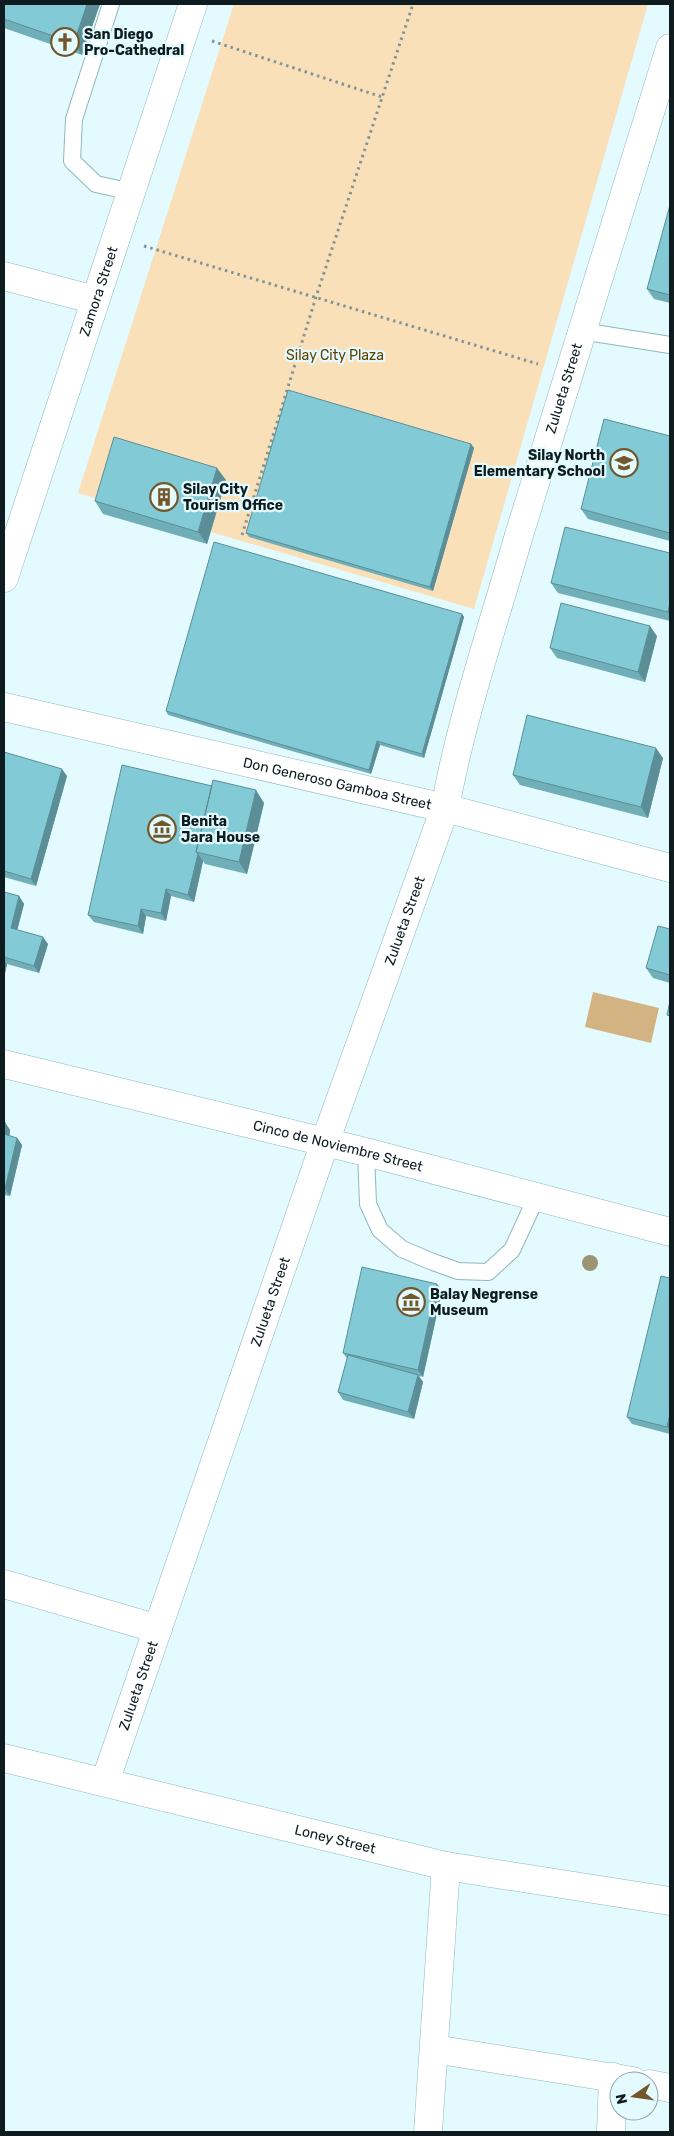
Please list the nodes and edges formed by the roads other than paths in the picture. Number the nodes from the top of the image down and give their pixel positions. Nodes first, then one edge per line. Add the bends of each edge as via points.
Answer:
1 (111, 4) edge
2 (193, 4) edge
3 (670, 48) edge
4 (132, 192) junction
5 (4, 276) edge
6 (95, 300) junction
7 (581, 330) junction
8 (670, 345) edge
9 (4, 578) edge
10 (4, 706) edge
11 (445, 808) junction
12 (670, 868) edge
13 (4, 1064) edge
14 (325, 1142) junction
15 (366, 1152) junction
16 (536, 1196) junction
17 (670, 1232) edge
18 (4, 1584) edge
19 (158, 1629) junction
20 (4, 1758) edge
21 (105, 1782) junction
22 (446, 1866) junction
23 (670, 1901) edge
24 (434, 2049) junction
25 (609, 2077) edge
26 (428, 2132) edge

1 - 4 lane via 74,119 72,161 96,184
2 - 4 street, Zamora Street
3 - 7 street, Zulueta Street
4 - 6 street, Zamora Street
5 - 6 street
6 - 9 street, Zamora Street
7 - 8 lane
7 - 11 street, Zulueta Street via 455,754
10 - 11 street, Don Generoso Gamboa Street
11 - 12 street, Don Generoso Gamboa Street
11 - 14 street, Zulueta Street
13 - 14 street, Cinco de Noviembre Street
14 - 15 street, Cinco de Noviembre Street
14 - 19 street, Zulueta Street
15 - 16 street, Cinco de Noviembre Street
15 - 16 lane via 368,1204 380,1230 402,1249 458,1271 488,1272 512,1250
16 - 17 street, Cinco de Noviembre Street
18 - 19 street
19 - 21 street, Zulueta Street
20 - 21 street, Loney Street
21 - 22 street, Loney Street
22 - 23 street, Loney Street
22 - 24 street
24 - 25 street
24 - 26 street

